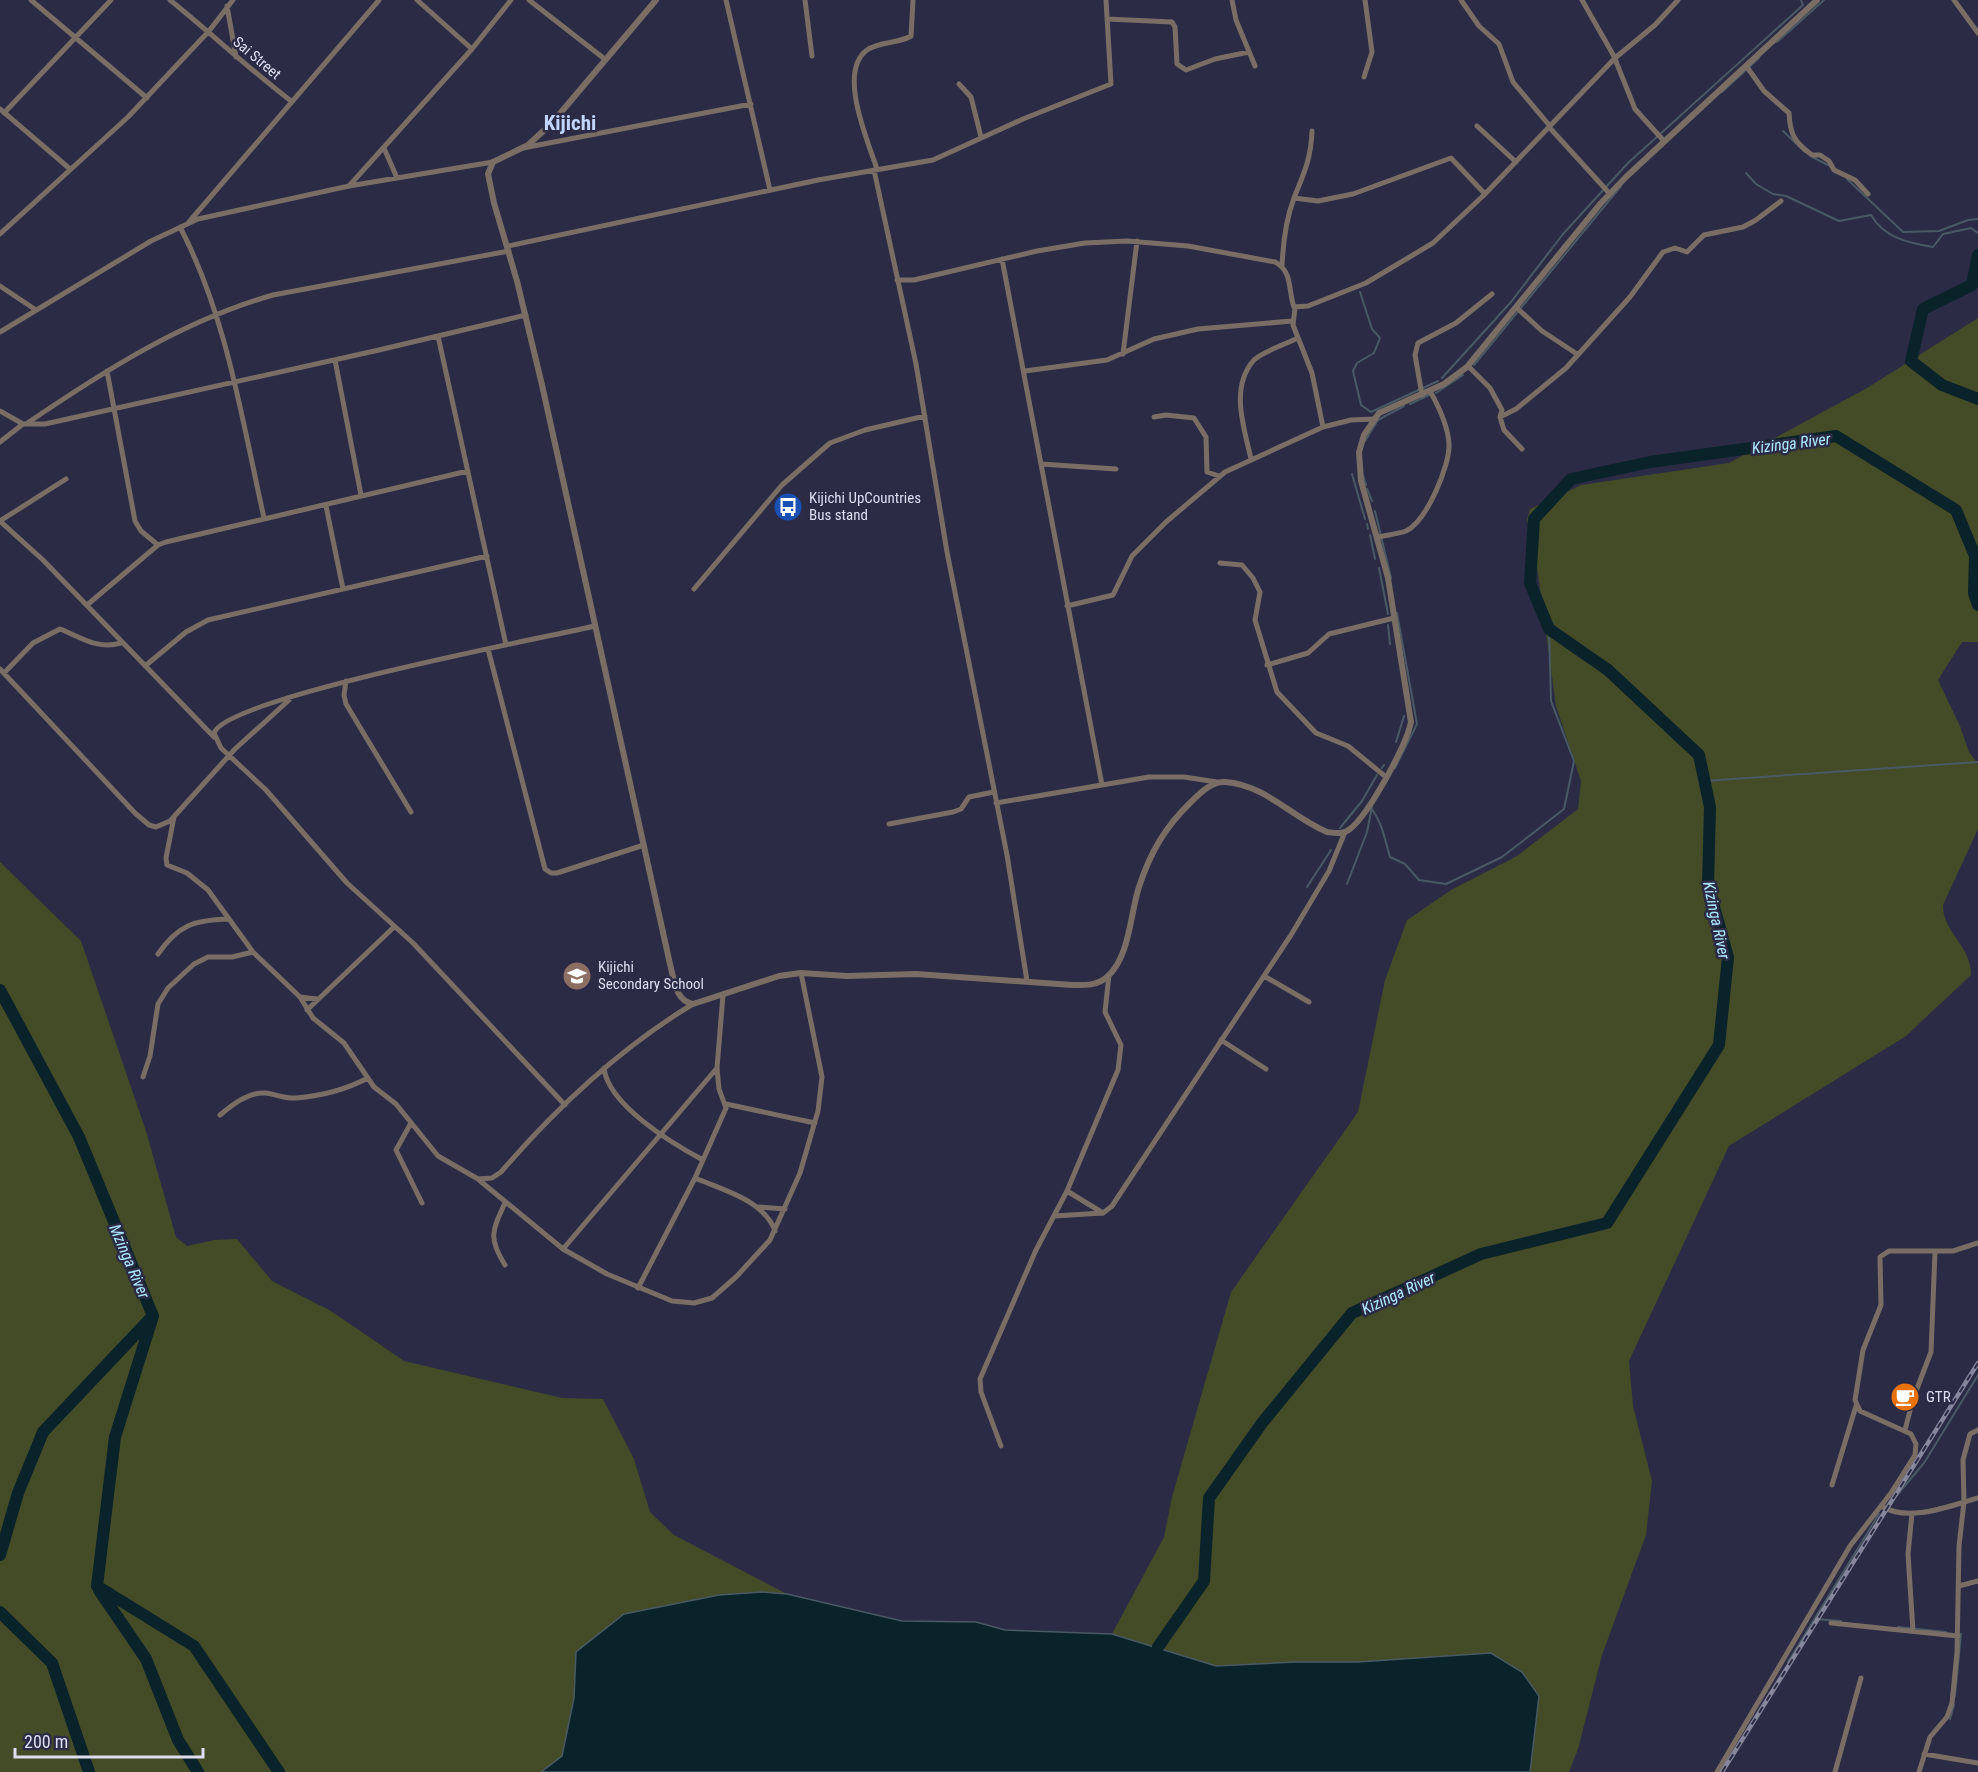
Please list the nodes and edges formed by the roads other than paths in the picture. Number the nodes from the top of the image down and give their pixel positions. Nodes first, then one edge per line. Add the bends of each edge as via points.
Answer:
1 (31, 0) edge
2 (111, 0) edge
3 (170, 0) edge
4 (233, 0) edge
5 (379, 0) edge
6 (417, 0) edge
7 (511, 0) edge
8 (529, 0) edge
9 (656, 0) edge
10 (726, 0) edge
11 (805, 0) edge
12 (913, 0) edge
13 (1107, 0) edge
14 (1232, 0) edge
15 (1365, 0) edge
16 (1461, 0) edge
17 (1582, 0) edge
18 (1678, 0) edge
19 (1954, 0) edge
20 (1814, 1) edge
21 (227, 6) junction
22 (1107, 19) junction
23 (209, 31) junction
24 (1978, 33) edge
25 (76, 39) junction
26 (472, 49) junction
27 (1249, 52) junction
28 (812, 56) dead end
29 (237, 59) junction
30 (1615, 59) junction
31 (606, 60) junction
32 (1255, 66) dead end
33 (1747, 67) junction
34 (1364, 77) dead end
35 (959, 84) dead end
36 (147, 98) junction
37 (291, 101) junction
38 (751, 104) junction
39 (2, 111) edge
40 (1477, 126) dead end
41 (1549, 126) junction
42 (1312, 131) dead end
43 (981, 137) junction
44 (1663, 140) junction
45 (384, 148) junction
46 (521, 148) junction
47 (494, 162) junction
48 (1516, 162) junction
49 (70, 169) junction
50 (875, 169) junction
51 (397, 178) junction
52 (349, 186) junction
53 (770, 190) junction
54 (1485, 194) junction
55 (1610, 194) junction
56 (1868, 194) dead end
57 (1294, 198) junction
58 (1781, 201) dead end
59 (187, 224) junction
60 (180, 227) junction
61 (0, 234) edge
62 (1137, 241) junction
63 (508, 249) junction
64 (1002, 259) junction
65 (1282, 266) junction
66 (897, 280) junction
67 (914, 280) junction
68 (0, 286) edge
69 (899, 289) junction
70 (1492, 294) dead end
71 (1295, 308) junction
72 (1517, 308) junction
73 (36, 310) junction
74 (215, 314) junction
75 (526, 315) junction
76 (1292, 321) junction
77 (0, 332) edge
78 (438, 336) junction
79 (1298, 338) junction
80 (1123, 354) junction
81 (1576, 354) junction
82 (334, 360) junction
83 (1468, 366) junction
84 (107, 371) junction
85 (1025, 371) junction
86 (234, 383) junction
87 (1430, 391) junction
88 (1422, 394) junction
89 (113, 408) junction
90 (0, 411) edge
91 (925, 417) junction
92 (1154, 417) dead end
93 (1500, 417) junction
94 (1374, 419) junction
95 (24, 424) junction
96 (1323, 427) junction
97 (12, 432) junction
98 (0, 435) edge
99 (0, 442) edge
100 (1522, 449) dead end
101 (1251, 459) junction
102 (1041, 464) junction
103 (1116, 469) dead end
104 (468, 471) junction
105 (1219, 476) junction
106 (66, 479) dead end
107 (361, 495) junction
108 (326, 506) junction
109 (264, 519) junction
110 (0, 521) edge
111 (1379, 537) junction
112 (158, 545) junction
113 (487, 556) junction
114 (1220, 563) dead end
115 (343, 589) junction
116 (694, 589) dead end
117 (87, 605) junction
118 (1068, 606) junction
119 (1394, 618) junction
120 (595, 626) junction
121 (121, 643) junction
122 (506, 645) junction
123 (488, 649) junction
124 (1267, 664) junction
125 (145, 666) junction
126 (2, 671) edge
127 (346, 681) junction
128 (291, 698) junction
129 (214, 738) junction
130 (229, 756) junction
131 (1386, 777) junction
132 (1217, 782) junction
133 (1102, 785) junction
134 (994, 792) junction
135 (996, 803) junction
136 (411, 812) dead end
137 (174, 817) junction
138 (889, 824) dead end
139 (1345, 832) junction
140 (644, 845) junction
141 (229, 919) junction
142 (394, 927) junction
143 (253, 952) junction
144 (158, 954) dead end
145 (801, 973) junction
146 (1109, 975) junction
147 (1264, 976) junction
148 (1027, 981) junction
149 (723, 995) junction
150 (300, 997) junction
151 (317, 999) junction
152 (1309, 1002) dead end
153 (693, 1004) junction
154 (307, 1010) junction
155 (1221, 1040) junction
156 (604, 1068) junction
157 (717, 1068) junction
158 (1266, 1069) dead end
159 (143, 1077) dead end
160 (368, 1078) junction
161 (726, 1104) junction
162 (565, 1106) junction
163 (220, 1115) dead end
164 (411, 1123) junction
165 (815, 1123) junction
166 (659, 1134) junction
167 (704, 1160) junction
168 (695, 1178) junction
169 (478, 1179) junction
170 (1067, 1191) junction
171 (422, 1203) dead end
172 (505, 1203) junction
173 (757, 1206) junction
174 (785, 1209) junction
175 (1103, 1213) junction
176 (1054, 1216) junction
177 (775, 1231) junction
178 (1978, 1243) edge
179 (563, 1249) junction
180 (1935, 1252) junction
181 (505, 1265) dead end
182 (638, 1288) junction
183 (1856, 1406) junction
184 (1905, 1430) junction
185 (1978, 1430) edge
186 (1001, 1446) dead end
187 (1832, 1485) dead end
188 (1978, 1498) edge
189 (1964, 1502) junction
190 (1881, 1506) junction
191 (1912, 1513) junction
192 (1978, 1581) edge
193 (1959, 1586) junction
194 (1831, 1623) dead end
195 (1913, 1631) junction
196 (1958, 1636) junction
197 (1861, 1678) dead end
198 (1924, 1754) junction
199 (1978, 1764) edge
200 (1717, 1772) edge
201 (1835, 1772) edge
202 (1919, 1772) edge

1 - 25 street
2 - 25 street
3 - 23 street, Sai Street
4 - 21 street
5 - 37 street
6 - 26 street
7 - 26 street
8 - 31 street
9 - 31 street
10 - 38 street
11 - 28 street
12 - 50 street via 911,36 870,48 863,53 854,75 855,97
13 - 22 street
14 - 27 street
15 - 34 street via 1372,52
16 - 41 street via 1498,44 1513,82
17 - 30 street
18 - 30 street
19 - 24 street
20 - 33 street
21 - 23 street
21 - 29 street
22 - 27 street via 1172,22 1177,64 1186,70
22 - 43 street via 1111,84
23 - 29 street, Sai Street
23 - 36 street
25 - 36 street
25 - 39 street
26 - 45 street
27 - 32 street
29 - 37 street, Sai Street
30 - 41 street
30 - 44 street via 1635,109
31 - 46 street via 552,123
33 - 44 street
33 - 56 street via 1764,91 1789,113 1789,130 1801,146 1812,155 1829,160 1834,170 1852,178
35 - 43 street via 971,96
36 - 49 street
37 - 59 street
38 - 46 street
38 - 53 street
39 - 49 street
40 - 48 street
41 - 48 street
41 - 55 street
42 - 57 street via 1308,166
43 - 50 street via 944,157
44 - 55 street
45 - 51 street
45 - 52 street
46 - 47 street
47 - 51 street
47 - 63 street via 489,182
48 - 54 street
49 - 61 street
50 - 53 street
50 - 66 street
51 - 52 street
52 - 59 street via 212,215
53 - 63 street
54 - 57 street via 1451,158 1326,201
54 - 71 street via 1441,237 1406,260 1355,288
55 - 72 street
57 - 65 street
58 - 81 street via 1743,227 1704,235 1687,252 1666,250 1630,297
59 - 60 street
60 - 73 street
60 - 74 street
62 - 64 street via 1085,243
62 - 65 street via 1255,257
62 - 80 street
63 - 74 street via 273,295
63 - 75 street
64 - 67 street
64 - 85 street
65 - 71 street via 1288,275
66 - 67 street
66 - 69 street
67 - 69 street
68 - 73 street
69 - 91 street
70 - 88 street via 1456,323 1418,343 1415,355
71 - 76 street
72 - 81 street
72 - 83 street
73 - 77 street
74 - 84 street
74 - 86 street
75 - 78 street
75 - 120 street
76 - 79 street
76 - 80 street via 1198,329 1154,339
78 - 82 street
78 - 104 street
79 - 96 street via 1312,374
79 - 101 street via 1255,358 1241,381 1239,395
80 - 85 street via 1092,364
81 - 93 street via 1542,388
82 - 86 street
82 - 107 street
83 - 87 street
83 - 93 street via 1490,388 1502,410
84 - 89 street
84 - 95 street
85 - 102 street
86 - 89 street
86 - 109 street
87 - 88 street
87 - 111 street via 1448,430 1446,463 1422,515 1407,530
88 - 94 street via 1383,410
89 - 95 street via 45,424
89 - 112 street via 135,521
90 - 95 street
91 - 116 street via 865,430 830,443 782,485
91 - 134 street
92 - 105 street via 1194,418 1206,438 1207,472
93 - 100 street via 1504,430
94 - 96 street
94 - 111 street via 1364,435 1358,461
95 - 97 street
96 - 101 street
97 - 98 street
97 - 99 street
101 - 105 street
102 - 103 street
102 - 118 street
104 - 107 street
104 - 113 street
105 - 118 street via 1132,556 1113,595
106 - 110 street
107 - 108 street
108 - 109 street
108 - 115 street
109 - 112 street
110 - 117 street
111 - 119 street
112 - 117 street
113 - 115 street
113 - 122 street
114 - 124 street via 1242,565 1257,585 1260,599 1255,620
115 - 125 street via 208,620 186,632
117 - 121 street
118 - 133 street
119 - 124 street via 1329,634 1308,653
119 - 131 street via 1411,722
120 - 122 street
120 - 140 street
121 - 125 street
121 - 126 street via 102,645 60,629 40,637
122 - 123 street
123 - 127 street
123 - 140 street via 544,869 557,873
124 - 131 street via 1277,692 1306,724 1316,733 1348,746
125 - 129 street
126 - 137 street via 149,825 163,825
127 - 128 street
127 - 136 street via 346,704
128 - 129 street via 228,718 215,729
128 - 130 street
129 - 130 street
130 - 137 street
130 - 142 street via 266,790 342,878
131 - 139 street via 1360,817
132 - 133 street via 1149,777
132 - 139 street via 1253,787 1320,829
132 - 146 street via 1180,813 1159,839 1138,890 1121,952
133 - 135 street
134 - 135 street
134 - 138 street via 969,797 953,813
135 - 148 street
137 - 141 street via 167,865 187,873 208,890
139 - 147 street via 1329,871
140 - 153 street via 677,991 681,999
141 - 143 street
141 - 144 street via 189,925 172,935
142 - 151 street
142 - 162 street via 434,964
143 - 150 street
143 - 159 street via 201,959 168,988 158,1004
145 - 148 street via 915,974
145 - 149 street via 779,976
145 - 165 street via 822,1077
146 - 148 street via 1084,985
146 - 170 street via 1105,1012 1118,1035 1121,1060
147 - 152 street
147 - 155 street
149 - 153 street
149 - 157 street
150 - 151 street
150 - 154 street
151 - 154 street
153 - 156 street via 647,1032
154 - 160 street via 344,1043
155 - 158 street
155 - 175 street via 1112,1206
156 - 162 street
156 - 166 street via 611,1088 641,1121
157 - 161 street via 719,1089
157 - 166 street
160 - 163 street via 343,1090 303,1097 252,1095
160 - 164 street
161 - 165 street
161 - 167 street
162 - 169 street via 501,1172 492,1178
164 - 169 street via 438,1156
164 - 171 street via 396,1150
165 - 174 street
166 - 167 street
166 - 179 street
167 - 168 street
168 - 173 street
168 - 182 street
169 - 172 street
170 - 175 street
170 - 176 street
172 - 179 street
172 - 181 street via 493,1237 493,1245
173 - 174 street
173 - 177 street via 770,1218
174 - 177 street
175 - 176 street
176 - 186 street via 980,1379
177 - 182 street via 736,1277 706,1301 672,1301
178 - 180 street
179 - 182 street
180 - 183 street via 1889,1251 1880,1257 1881,1305 1863,1350
180 - 184 street via 1931,1352
183 - 184 street
183 - 187 street
184 - 190 street via 1915,1439 1915,1455
185 - 189 street via 1970,1434 1964,1452
188 - 189 street
189 - 191 street
189 - 193 street
190 - 191 street
190 - 200 street via 1850,1546
191 - 195 street via 1908,1554
192 - 193 street
193 - 196 street
194 - 195 street
195 - 196 street
196 - 198 street via 1952,1703
197 - 201 street
198 - 199 street
198 - 202 street

